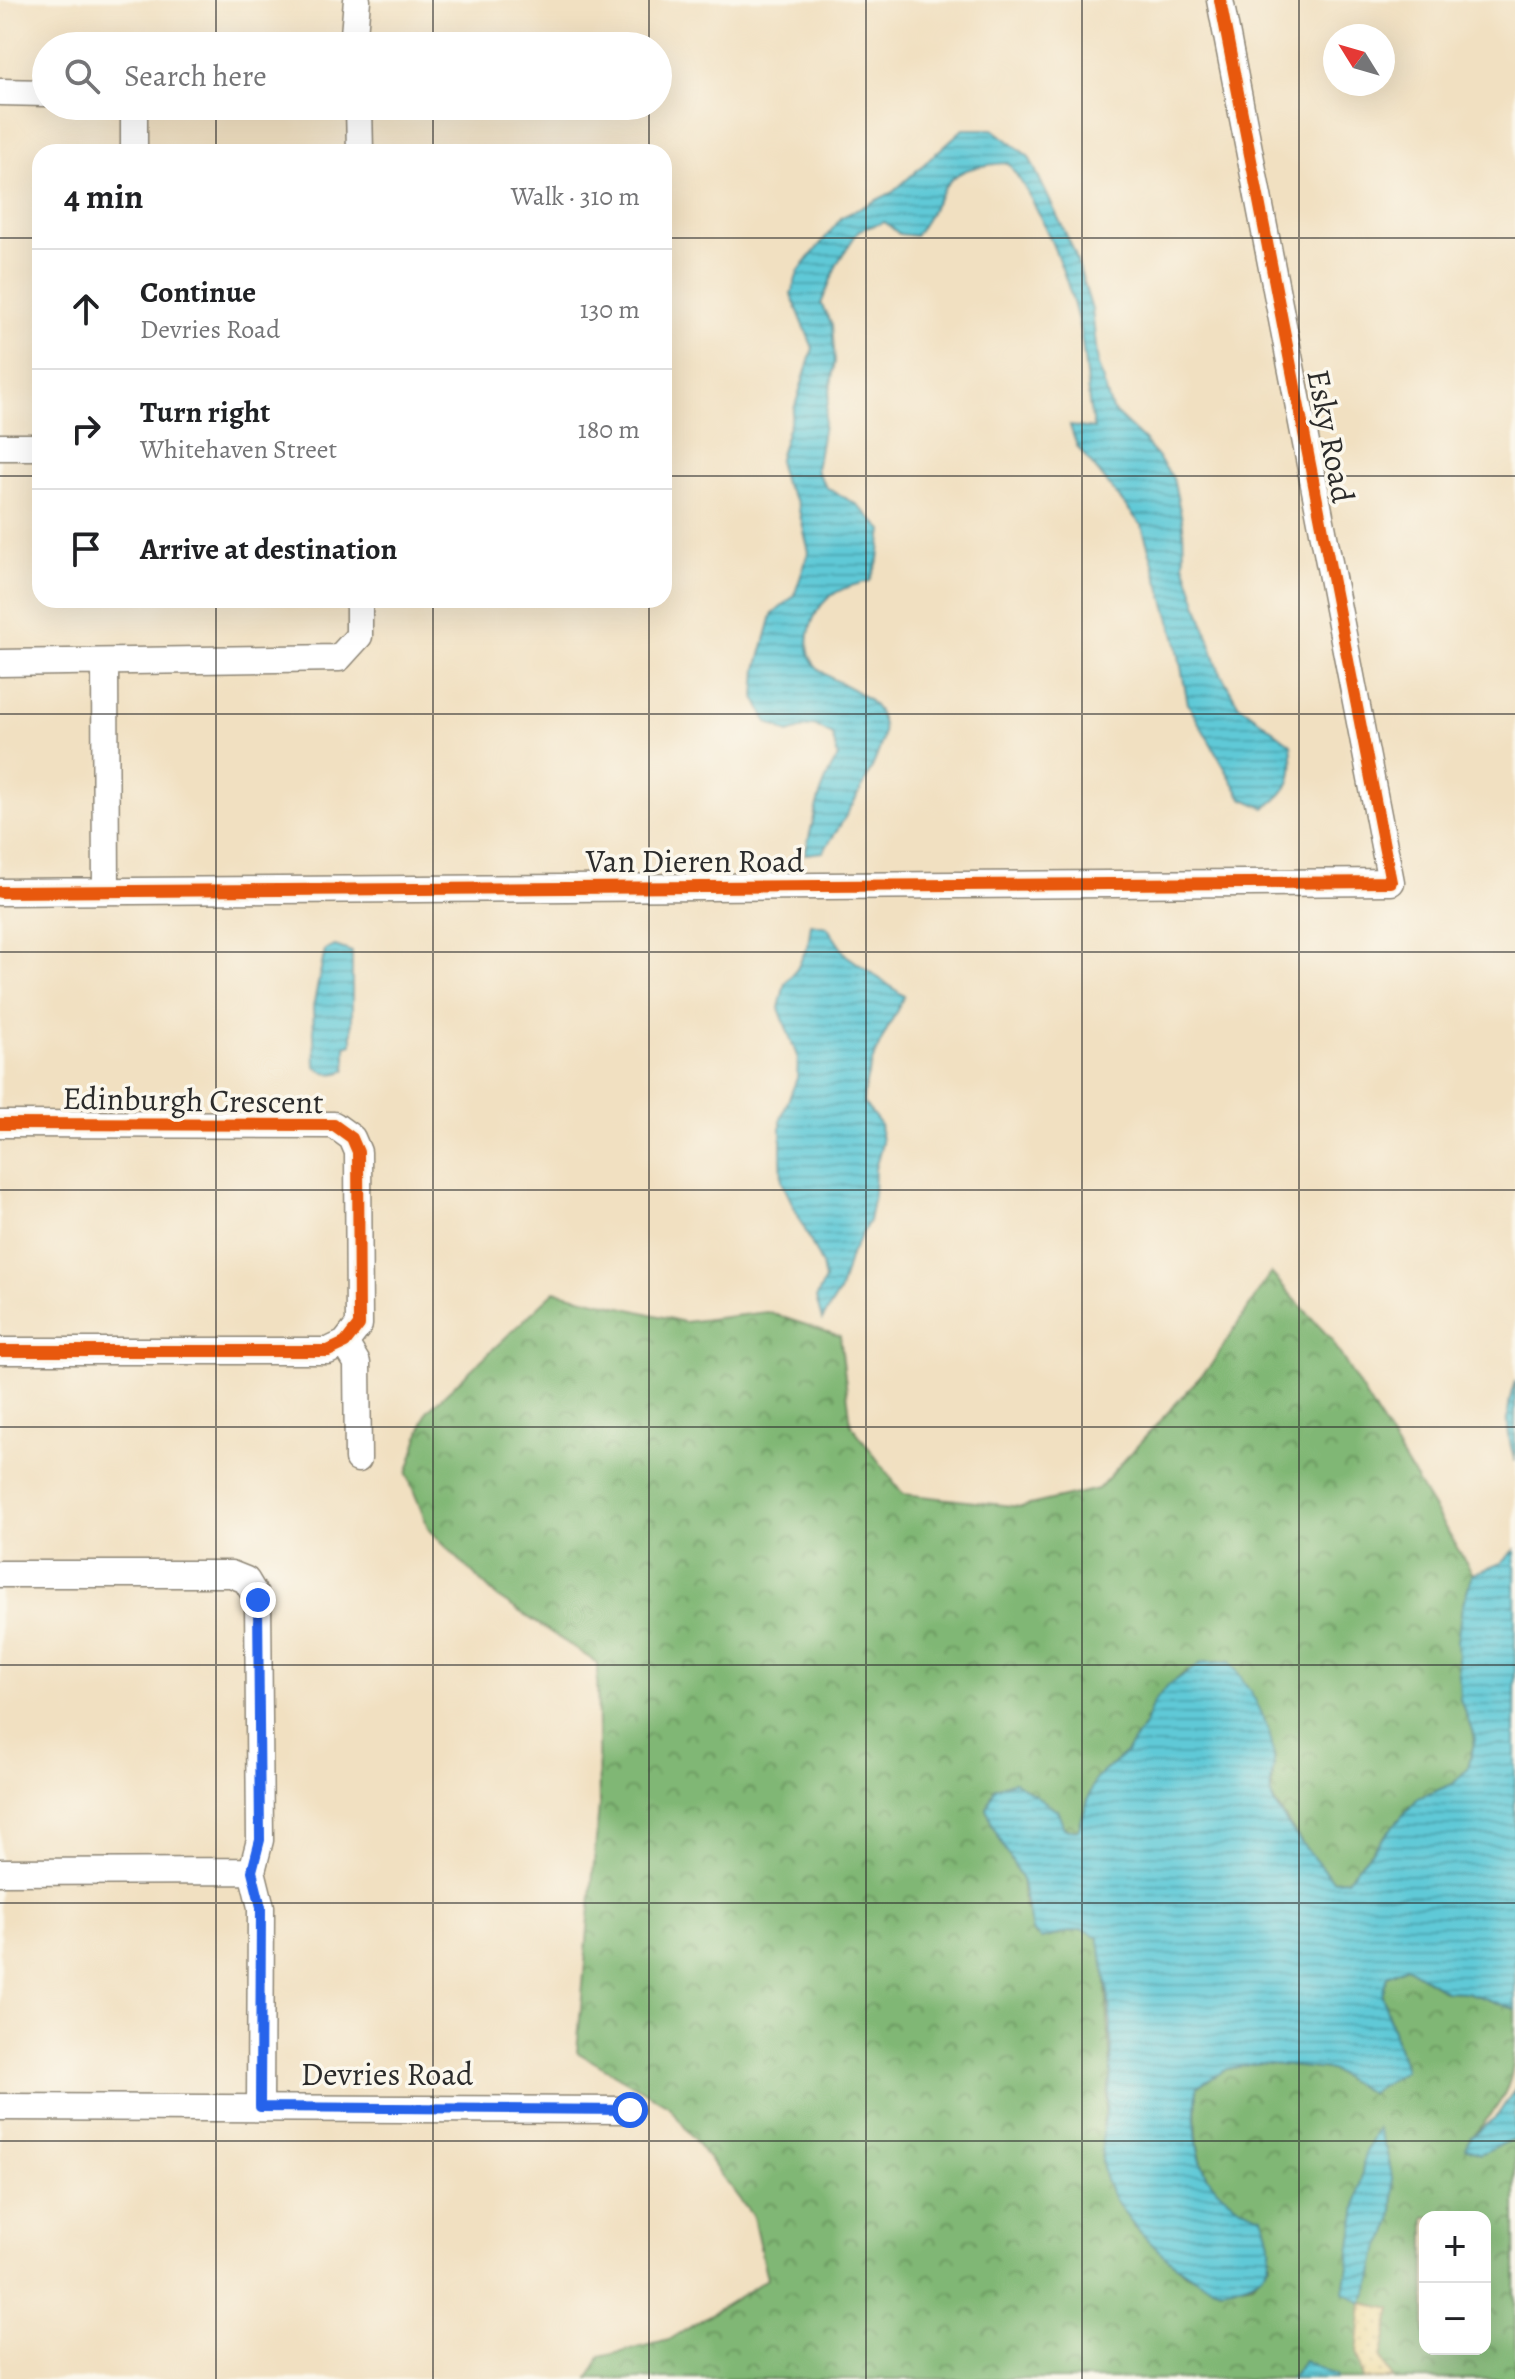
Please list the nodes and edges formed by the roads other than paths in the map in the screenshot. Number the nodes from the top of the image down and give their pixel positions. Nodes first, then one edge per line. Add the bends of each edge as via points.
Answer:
1 (357, 0) edge
2 (1220, 0) edge
3 (354, 32) edge
4 (0, 92) edge
5 (32, 93) edge
6 (134, 120) edge
7 (359, 120) edge
8 (134, 144) edge
9 (360, 144) edge
10 (0, 447) edge
11 (32, 447) edge
12 (359, 608) edge
13 (0, 663) edge
14 (105, 663) junction
15 (1391, 882) joint
16 (106, 891) junction
17 (0, 892) edge
18 (0, 1124) edge
19 (345, 1343) junction
20 (0, 1351) edge
21 (358, 1459) dead end
22 (0, 1574) edge
23 (252, 1871) junction
24 (0, 1872) edge
25 (0, 2107) edge
26 (260, 2107) junction
27 (630, 2110) dead end

1 - 3 street
2 - 15 street, Esky Road
4 - 5 street
6 - 8 street
7 - 9 street
10 - 11 street
12 - 14 street via 359,636 339,658
13 - 14 street
14 - 16 street
15 - 16 street, Van Dieren Road
16 - 17 street, Van Dieren Road
18 - 19 street, Edinburgh Crescent via 334,1125 352,1138 358,1152 359,1325
19 - 20 street via 328,1351
19 - 21 street via 357,1363
22 - 23 street via 231,1574 246,1580 258,1600 260,1840
23 - 24 street
23 - 26 street via 261,1907
25 - 26 street, Devries Road
26 - 27 street, Devries Road

